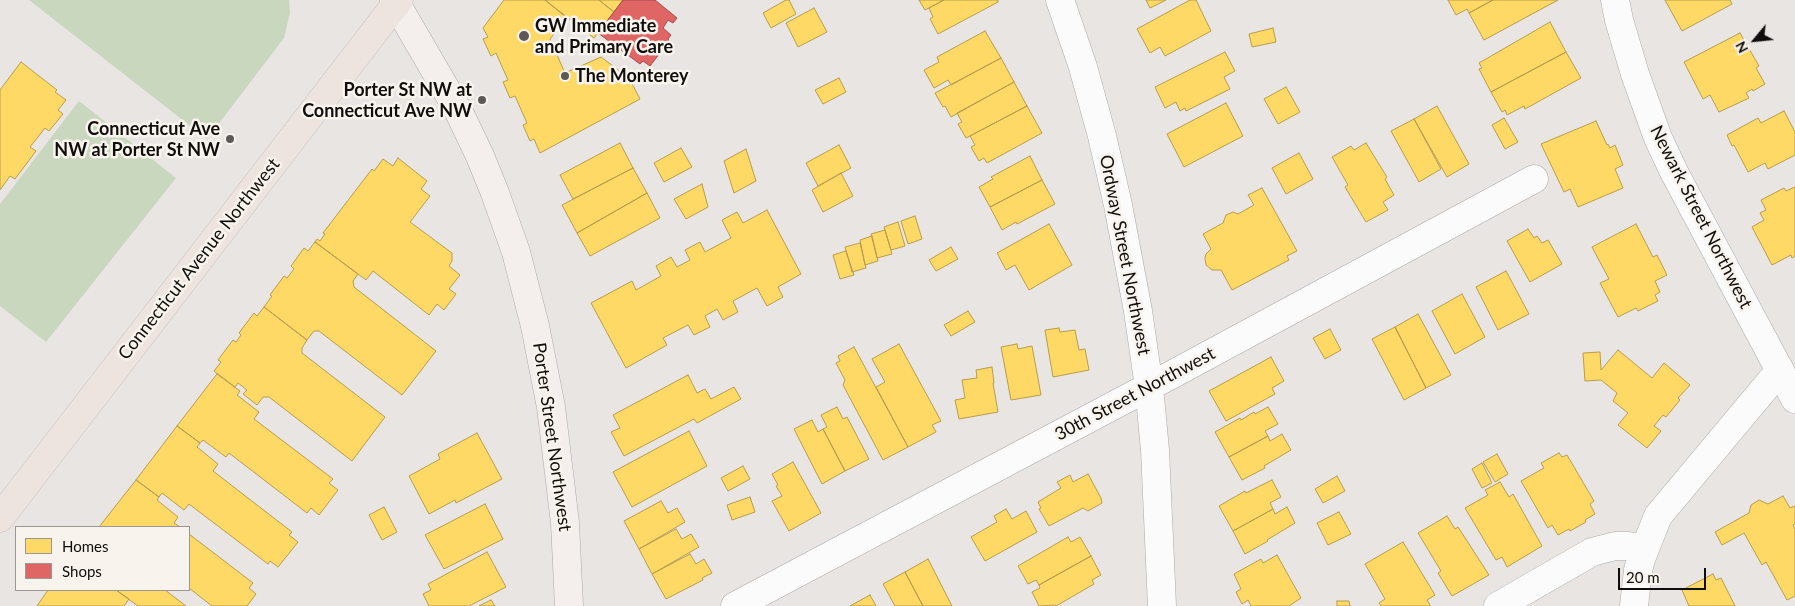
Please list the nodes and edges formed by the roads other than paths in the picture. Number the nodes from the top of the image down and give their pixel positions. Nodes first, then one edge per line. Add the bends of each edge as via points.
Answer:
1 (1060, 0) edge
2 (1615, 0) edge
3 (396, 1) edge
4 (1534, 179) dead end
5 (1780, 370) junction
6 (1149, 387) junction
7 (1795, 399) edge
8 (0, 518) edge
9 (1644, 548) junction
10 (569, 606) edge
11 (735, 606) edge
12 (1162, 606) edge
13 (1498, 606) edge
14 (1634, 606) edge

1 - 6 street, Ordway Street Northwest via 1092,101 1118,205
2 - 5 street, Newark Street Northwest via 1635,74 1658,138
3 - 8 main road, Connecticut Avenue Northwest
3 - 10 street, Porter Street Northwest via 465,125 516,252 551,408 565,523
4 - 6 street, 30th Street Northwest
5 - 7 street, Newark Street Northwest
5 - 9 street via 1658,516
6 - 11 street, 30th Street Northwest
6 - 12 street, Ordway Street Northwest
9 - 13 street via 1615,546 1592,552
9 - 14 street

